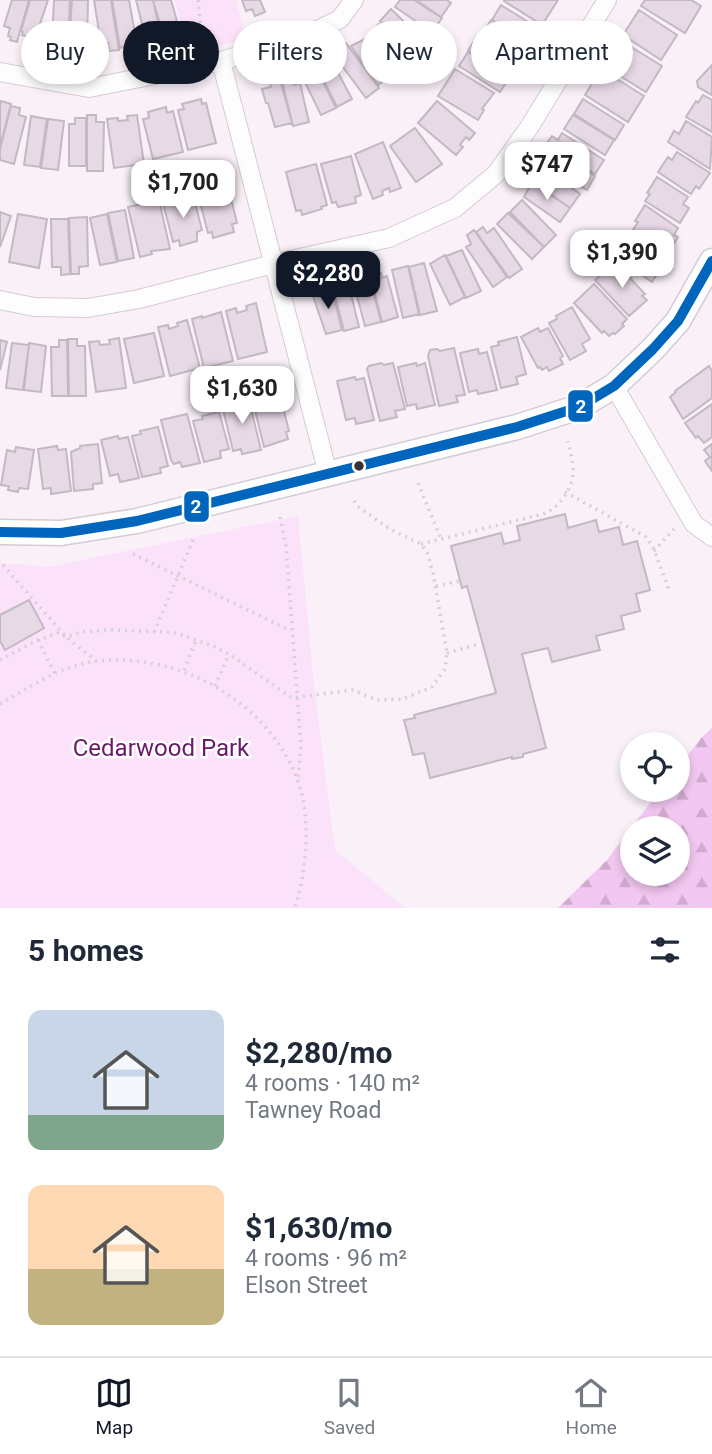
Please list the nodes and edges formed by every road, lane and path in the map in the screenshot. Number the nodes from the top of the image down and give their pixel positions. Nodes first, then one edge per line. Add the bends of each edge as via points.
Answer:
1 (198, 0) edge
2 (354, 0) edge
3 (607, 0) edge
4 (203, 21) edge
5 (219, 61) edge
6 (0, 72) edge
7 (123, 81) edge
8 (219, 83) edge
9 (712, 261) edge
10 (273, 264) junction
11 (0, 300) edge
12 (614, 386) junction
13 (568, 441) dead end
14 (328, 474) junction
15 (418, 483) dead end
16 (565, 492) junction
17 (353, 499) dead end
18 (280, 517) dead end
19 (674, 529) dead end
20 (0, 531) edge
21 (712, 537) edge
22 (194, 538) dead end
23 (441, 539) junction
24 (421, 544) junction
25 (654, 551) junction
26 (133, 554) dead end
27 (3, 565) dead end
28 (179, 578) junction
29 (460, 581) dead end
30 (436, 586) junction
31 (670, 592) dead end
32 (154, 632) junction
33 (291, 632) junction
34 (66, 637) junction
35 (38, 640) junction
36 (196, 640) junction
37 (479, 644) dead end
38 (447, 653) junction
39 (229, 654) junction
40 (0, 660) edge
41 (96, 661) junction
42 (184, 671) junction
43 (55, 674) junction
44 (215, 686) junction
45 (296, 699) junction
46 (0, 704) edge
47 (298, 782) junction
48 (295, 908) edge

1 - 4 path
2 - 5 street via 340,19 301,38
3 - 10 street via 496,174 455,208 388,238
6 - 7 street via 89,88
8 - 10 street
9 - 12 street via 678,321
10 - 11 street via 88,308 34,307
10 - 14 street
12 - 14 street via 579,407 517,427
12 - 21 street via 694,524
13 - 16 path via 573,473
14 - 20 street via 105,528 61,533
15 - 23 path
16 - 23 path via 548,512
16 - 25 path via 643,535
17 - 24 path via 390,529
18 - 33 path
19 - 25 path
22 - 28 path
23 - 24 path
24 - 30 path
25 - 31 path
26 - 28 path
27 - 34 path
28 - 32 path
28 - 33 path
29 - 30 path
30 - 38 path
32 - 34 path via 111,630
32 - 36 path
33 - 45 path
34 - 35 path via 58,634
34 - 41 path
35 - 40 path
35 - 43 path
36 - 39 path
36 - 42 path
37 - 38 path
38 - 45 path via 439,681 416,695 382,701 353,690
39 - 44 path
39 - 45 path
41 - 42 path via 155,664
41 - 43 path
42 - 44 path
43 - 46 path
44 - 47 path via 268,732
45 - 47 path via 301,746
47 - 48 path via 305,819 305,858

